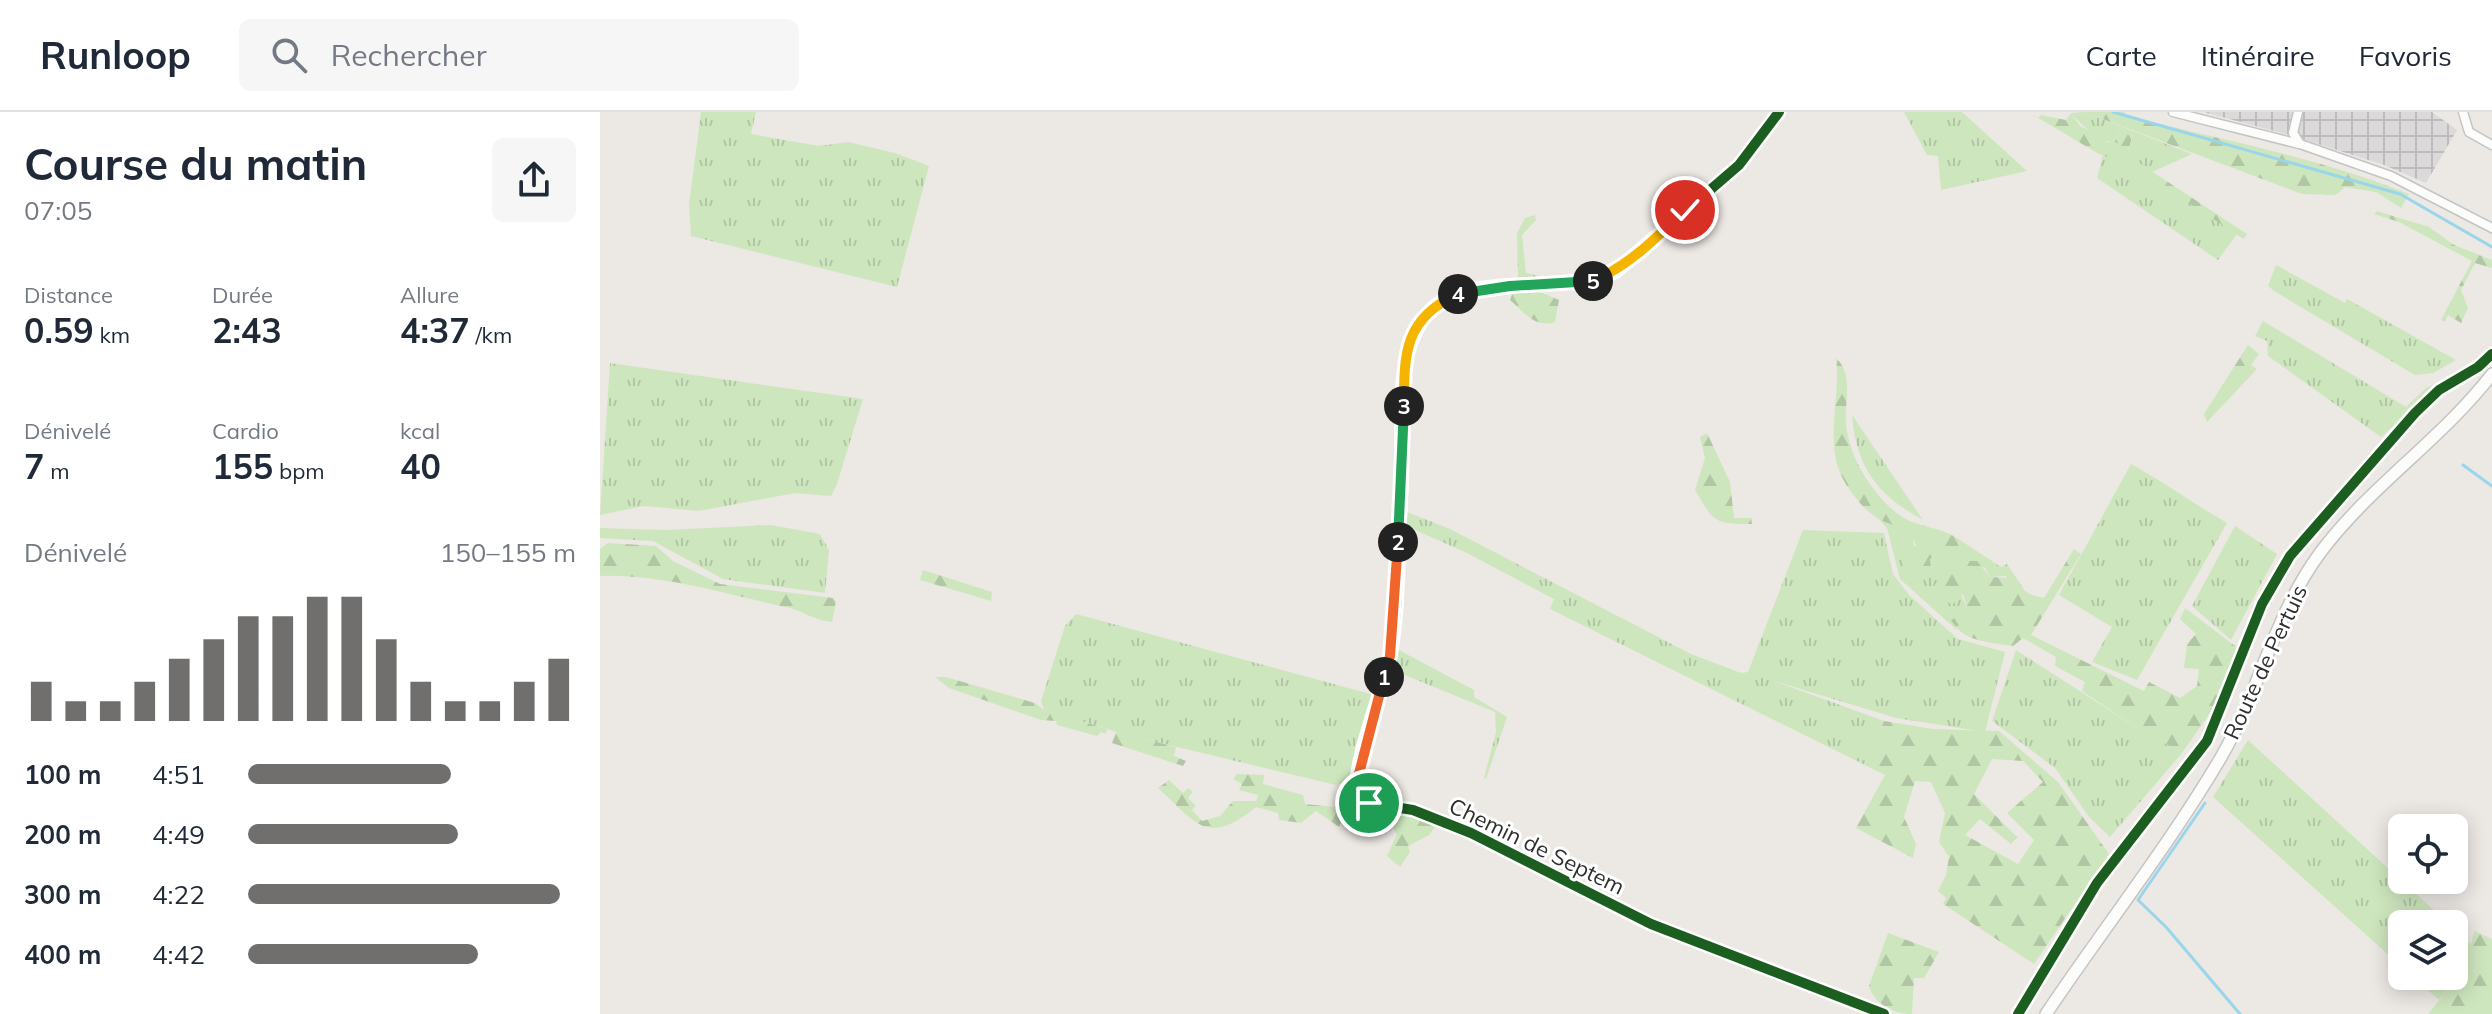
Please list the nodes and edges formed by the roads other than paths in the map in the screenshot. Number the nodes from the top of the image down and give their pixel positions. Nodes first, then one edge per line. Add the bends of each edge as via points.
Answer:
1 (1779, 112) edge
2 (2173, 112) edge
3 (2298, 112) edge
4 (2463, 112) edge
5 (2300, 144) junction
6 (2492, 145) edge
7 (2492, 228) edge
8 (2492, 354) edge
9 (2492, 374) edge
10 (2097, 937) junction
11 (1884, 1014) edge
12 (2018, 1014) edge
13 (2036, 1014) edge
14 (2046, 1014) edge

1 - 11 street, Chemin de Septem via 1739,165 1615,272 1592,282 1459,293 1420,320 1404,357 1404,452 1390,656 1357,792 1363,802 1413,810 1471,833 1651,924
2 - 5 street
3 - 5 street via 2293,133
4 - 6 street via 2469,132
5 - 7 street via 2391,176
8 - 12 street via 2425,403 2290,556 2262,604 2203,749 2097,883
9 - 10 main road, Route de Pertuis via 2321,552 2280,622 2220,759
10 - 13 main road, Route de Pertuis
10 - 14 main road, Route de Pertuis

